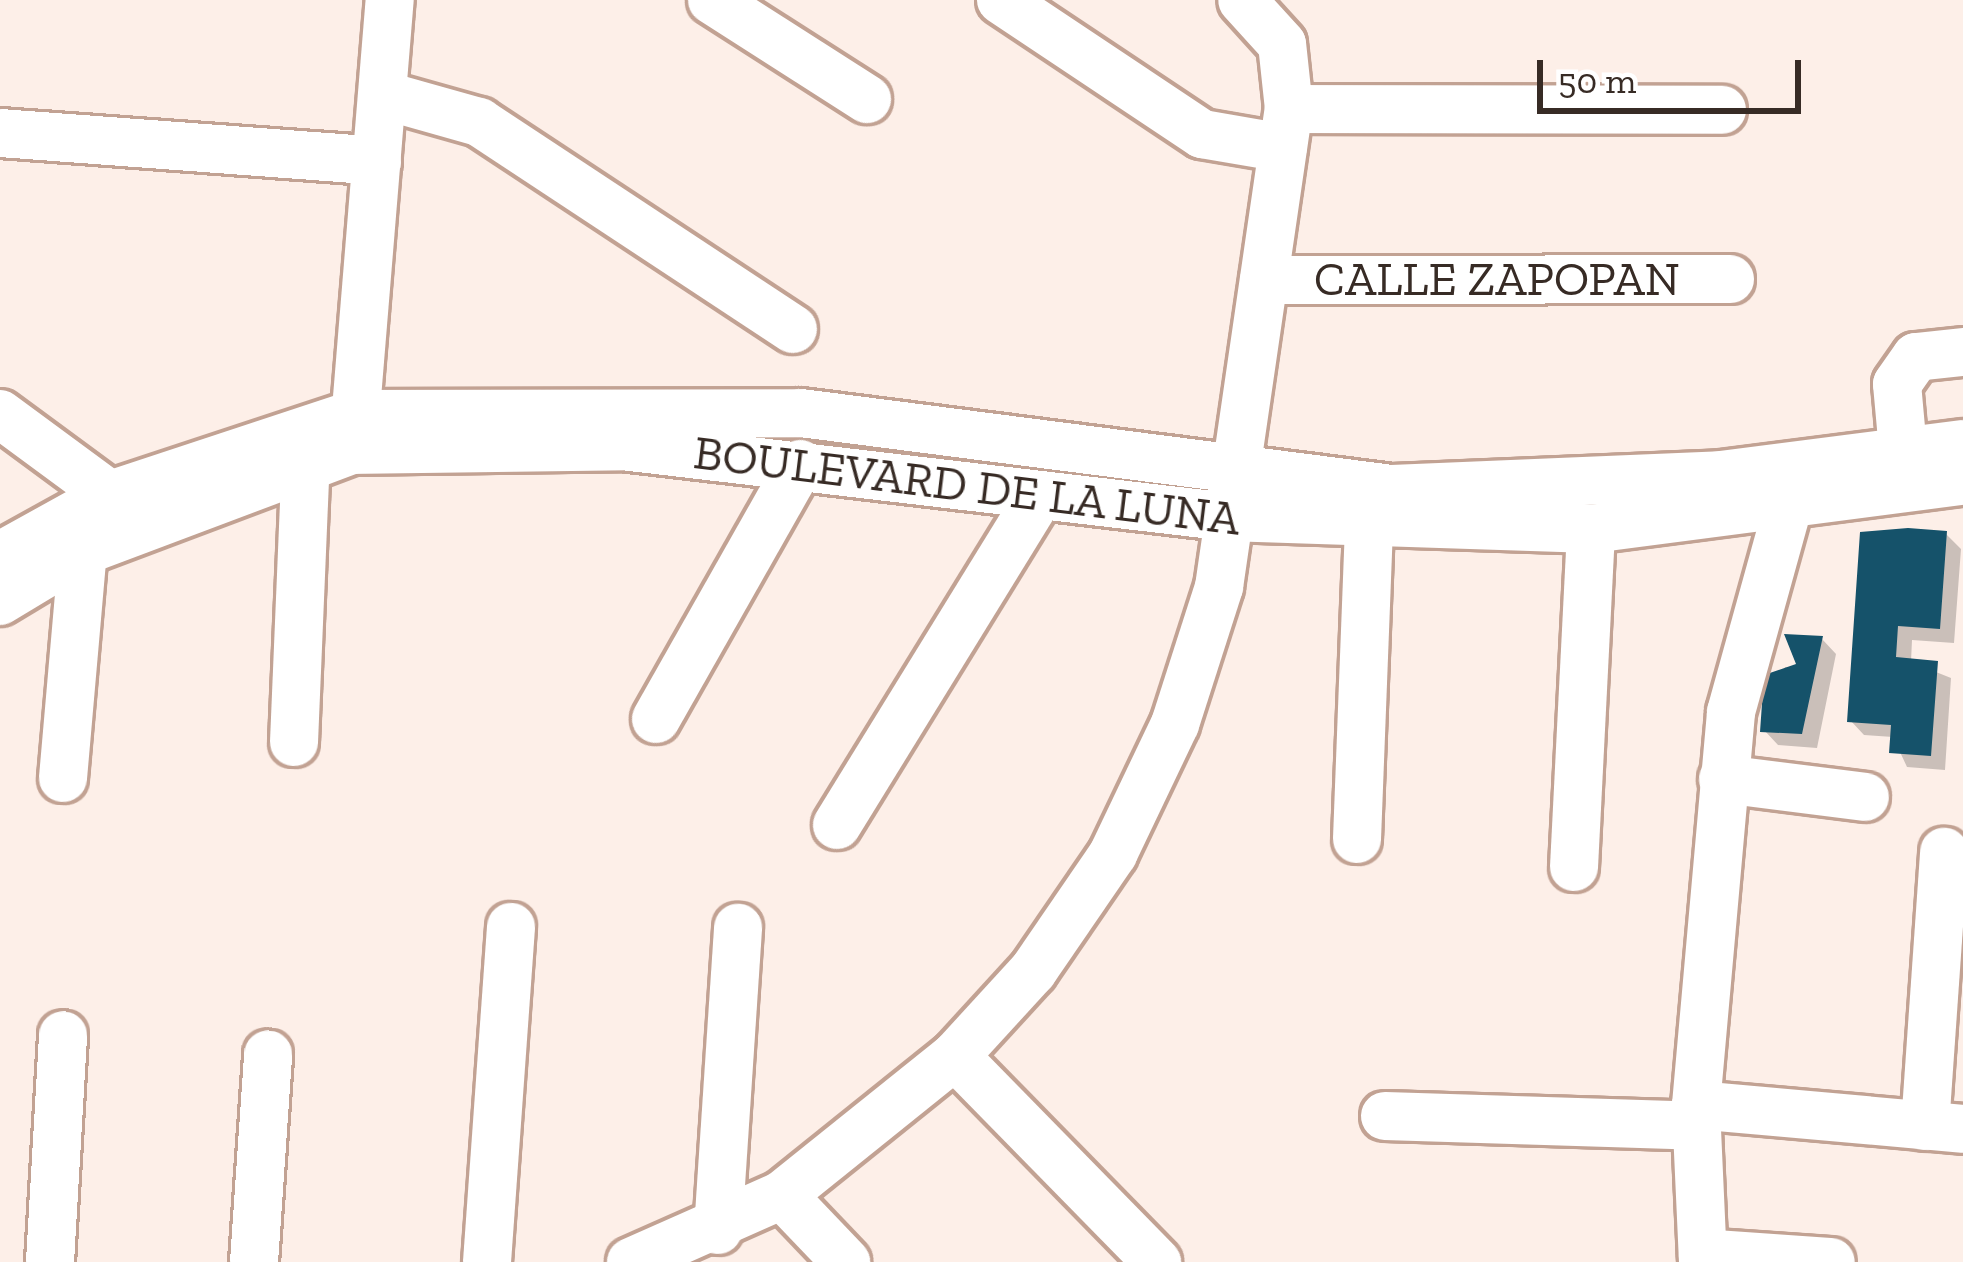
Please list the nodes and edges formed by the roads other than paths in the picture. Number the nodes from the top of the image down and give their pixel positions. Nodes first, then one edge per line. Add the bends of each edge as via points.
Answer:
1 (390, 0) edge
2 (712, 0) edge
3 (1001, 0) edge
4 (1242, 0) edge
5 (382, 95) junction
6 (867, 99) dead end
7 (1722, 110) dead end
8 (1286, 129) junction
9 (0, 133) edge
10 (377, 161) junction
11 (1730, 279) dead end
12 (1264, 280) junction
13 (793, 329) dead end
14 (1963, 352) edge
15 (0, 414) edge
16 (704, 433) junction
17 (961, 438) junction
18 (331, 439) junction
19 (1963, 444) edge
20 (1903, 450) junction
21 (800, 464) junction
22 (1963, 481) edge
23 (1797, 483) junction
24 (953, 486) junction
25 (110, 496) junction
26 (1232, 496) junction
27 (1038, 498) junction
28 (1369, 525) junction
29 (1591, 529) junction
30 (83, 551) junction
31 (0, 556) edge
32 (0, 601) edge
33 (656, 719) dead end
34 (294, 742) dead end
35 (63, 778) dead end
36 (1723, 778) junction
37 (1865, 797) dead end
38 (837, 825) dead end
39 (1357, 839) dead end
40 (1944, 852) dead end
41 (1574, 867) dead end
42 (511, 927) dead end
43 (738, 928) dead end
44 (63, 1035) dead end
45 (268, 1054) dead end
46 (955, 1056) junction
47 (1384, 1116) dead end
48 (1696, 1116) junction
49 (1944, 1127) edge
50 (782, 1195) junction
51 (718, 1230) junction
52 (1703, 1258) edge
53 (50, 1262) edge
54 (254, 1262) edge
55 (487, 1262) edge
56 (631, 1262) edge
57 (845, 1262) edge
58 (1157, 1262) edge
59 (1831, 1262) edge

1 - 5 street
2 - 6 street
3 - 8 street via 1202,134
4 - 8 street via 1282,44
5 - 10 street
5 - 13 street via 479,122
7 - 8 street
8 - 12 street
9 - 10 street
10 - 18 street
11 - 12 street, CALLE ZAPOPAN
12 - 26 street
14 - 20 street via 1916,357 1897,384
15 - 25 street
16 - 17 street, BOULEVARD DE LA LUNA via 801,413
16 - 18 street, BOULEVARD DE LA LUNA
16 - 21 street, BOULEVARD DE LA LUNA
17 - 24 street
17 - 26 street, BOULEVARD DE LA LUNA
18 - 25 street, BOULEVARD DE LA LUNA
18 - 30 street, BOULEVARD DE LA LUNA
18 - 34 street
19 - 20 street, BOULEVARD DE LA LUNA
20 - 23 street, BOULEVARD DE LA LUNA
21 - 24 street, BOULEVARD DE LA LUNA
21 - 33 street
22 - 23 street, BOULEVARD DE LA LUNA
23 - 26 street, BOULEVARD DE LA LUNA
23 - 29 street, BOULEVARD DE LA LUNA
23 - 36 street via 1731,712
24 - 27 street, BOULEVARD DE LA LUNA
25 - 31 street, BOULEVARD DE LA LUNA
26 - 27 street, BOULEVARD DE LA LUNA
26 - 28 street, BOULEVARD DE LA LUNA
26 - 46 street via 1175,724 1113,854 1033,971
27 - 38 street
28 - 29 street, BOULEVARD DE LA LUNA
28 - 39 street
29 - 41 street
30 - 32 street, BOULEVARD DE LA LUNA
30 - 35 street
36 - 37 street
36 - 48 street
40 - 49 street
42 - 55 street
43 - 51 street
44 - 53 street
45 - 54 street
46 - 50 street
46 - 58 street
47 - 48 street
48 - 49 street
48 - 52 street
50 - 51 street
50 - 57 street
51 - 56 street
52 - 59 street

